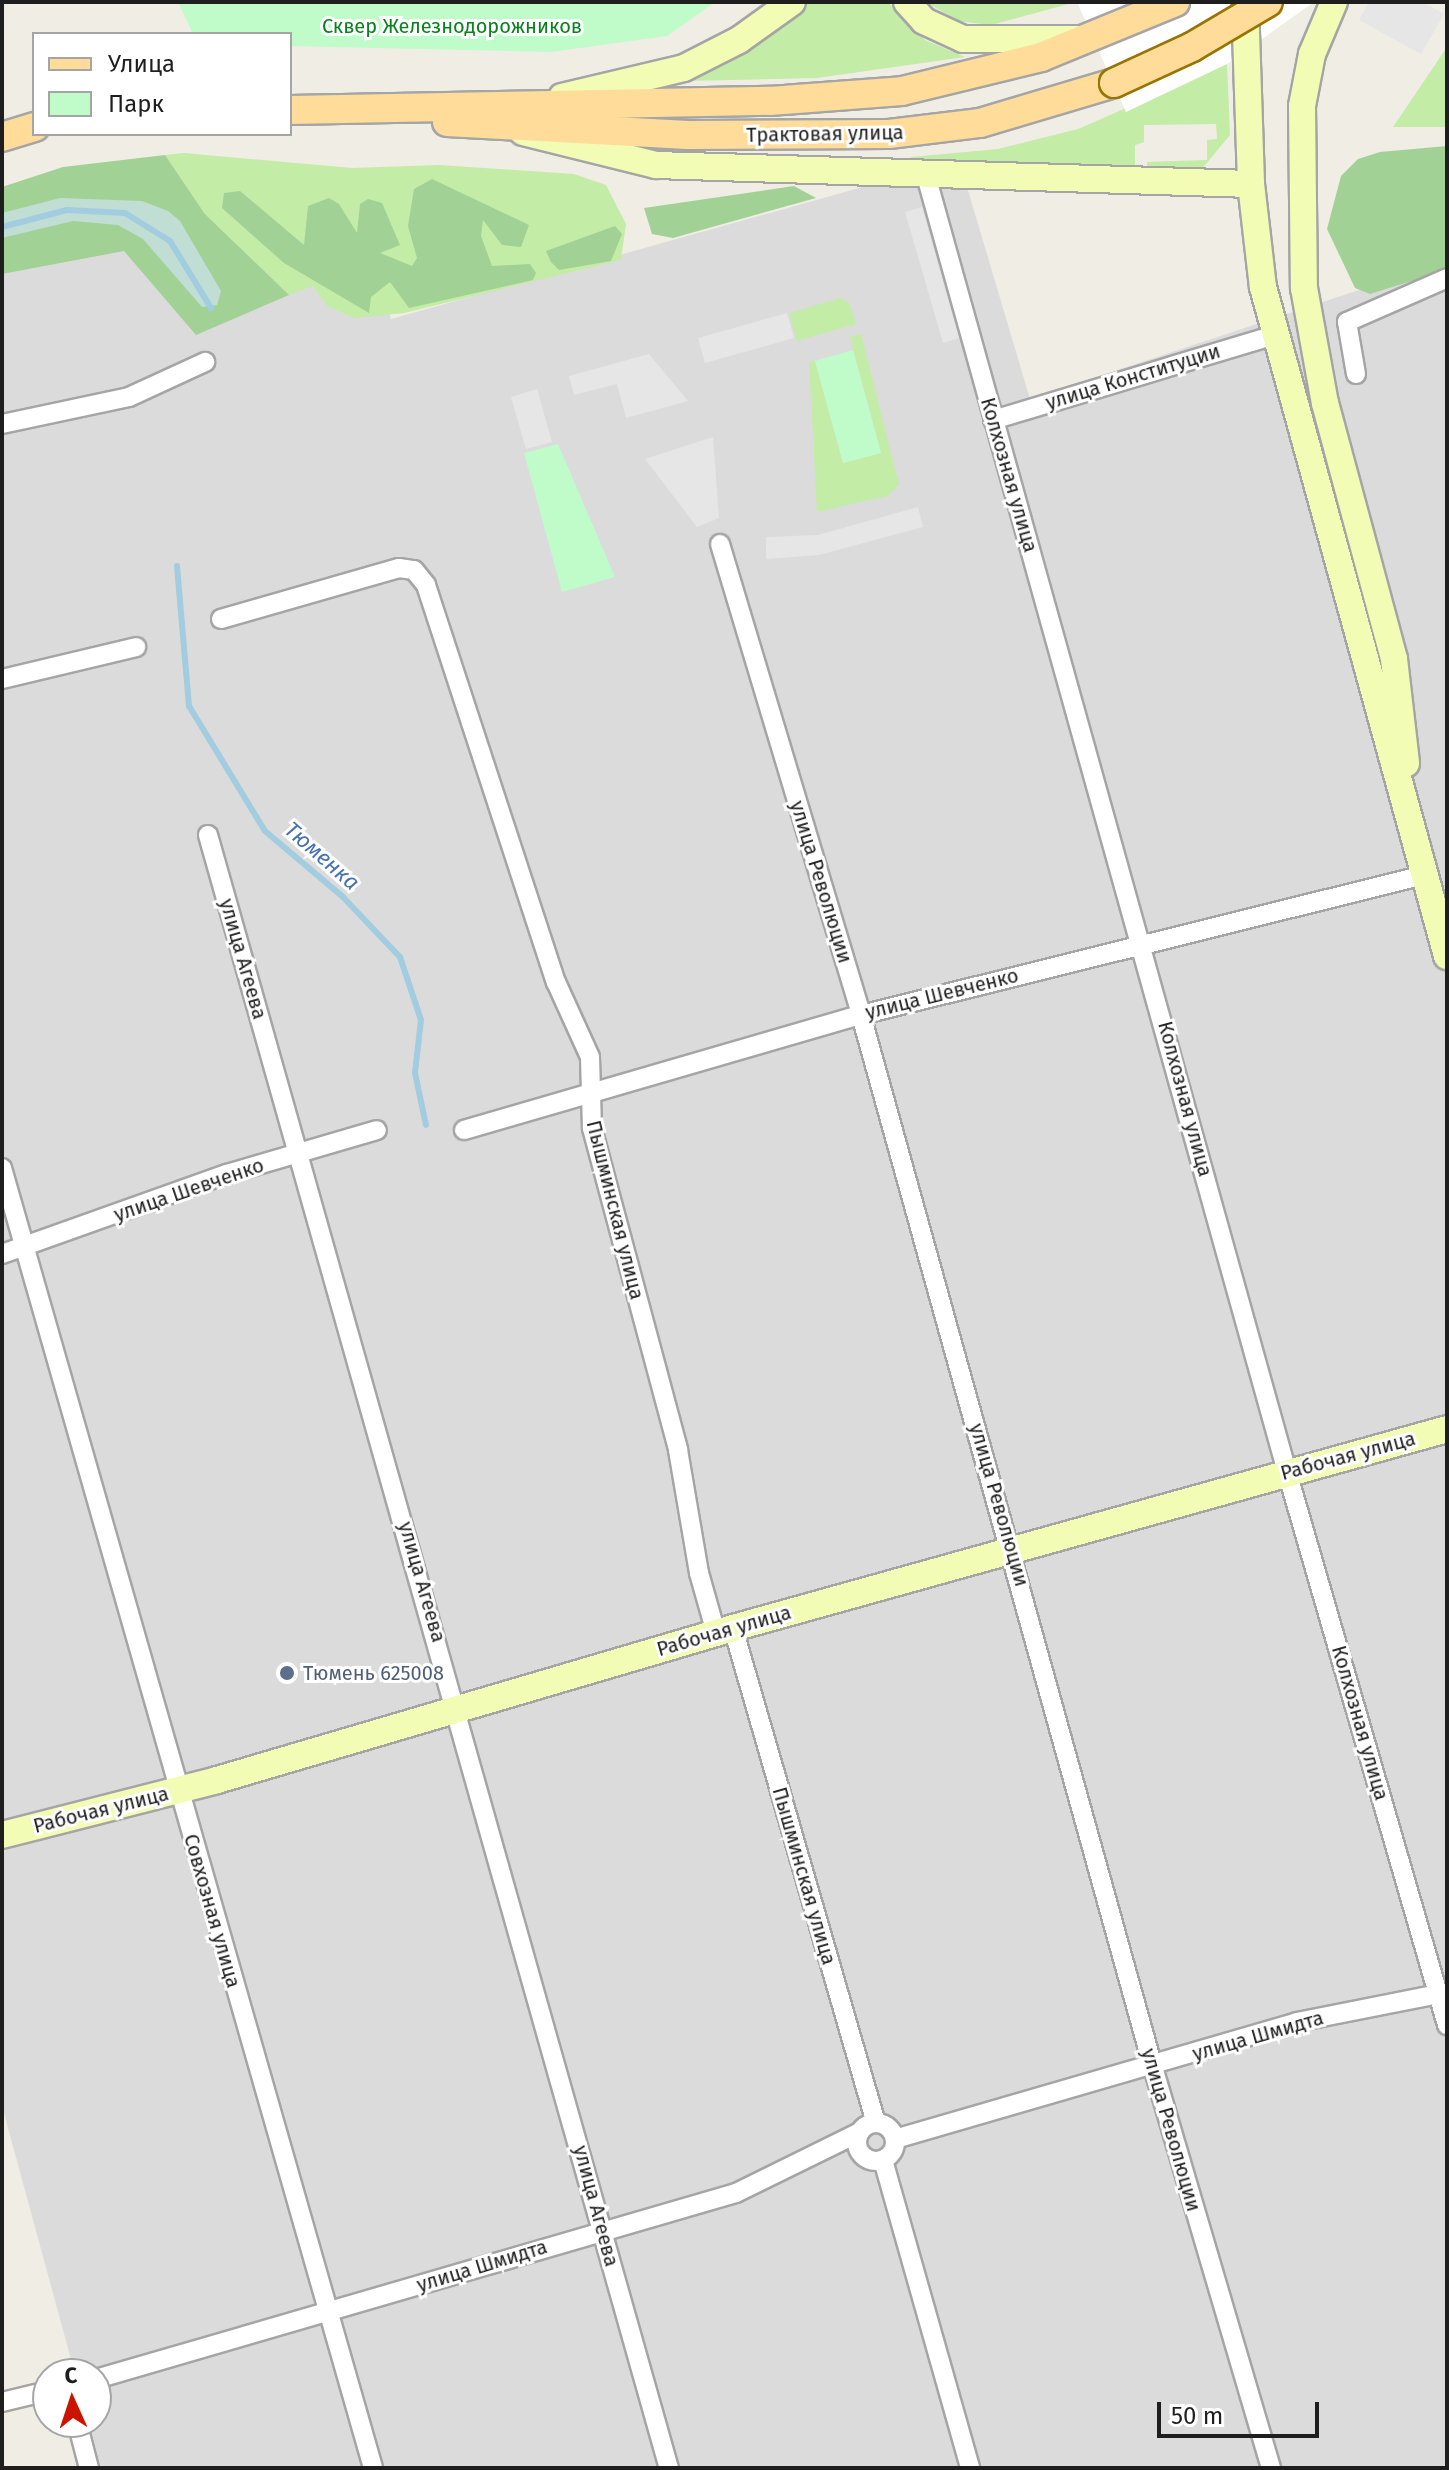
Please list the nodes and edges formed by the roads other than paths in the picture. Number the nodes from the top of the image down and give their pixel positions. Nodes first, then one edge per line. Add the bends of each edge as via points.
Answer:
1 (792, 2) edge
2 (907, 2) edge
3 (1175, 2) edge
4 (1245, 2) edge
5 (1268, 2) edge
6 (1334, 2) edge
7 (1095, 39) junction
8 (292, 110) edge
9 (515, 117) junction
10 (32, 128) edge
11 (2, 137) edge
12 (925, 172) junction
13 (1251, 184) junction
14 (1447, 278) edge
15 (1274, 335) junction
16 (205, 362) dead end
17 (1356, 374) dead end
18 (993, 420) junction
19 (2, 424) edge
20 (720, 544) dead end
21 (221, 619) dead end
22 (136, 647) dead end
23 (2, 679) edge
24 (1412, 830) junction
25 (208, 835) dead end
26 (1424, 875) junction
27 (1143, 943) junction
28 (1447, 956) edge
29 (861, 1015) junction
30 (592, 1096) junction
31 (377, 1130) dead end
32 (464, 1130) dead end
33 (298, 1154) junction
34 (2, 1168) edge
35 (24, 1248) junction
36 (2, 1254) edge
37 (1447, 1429) edge
38 (1287, 1472) junction
39 (1012, 1550) junction
40 (724, 1630) junction
41 (459, 1711) junction
42 (177, 1791) junction
43 (2, 1835) edge
44 (1439, 1994) junction
45 (1447, 2025) edge
46 (1153, 2067) junction
47 (868, 2127) junction
48 (895, 2139) junction
49 (883, 2160) junction
50 (603, 2230) junction
51 (329, 2313) junction
52 (112, 2374) edge
53 (32, 2395) edge
54 (2, 2402) edge
55 (81, 2438) edge
56 (89, 2468) edge
57 (373, 2468) edge
58 (669, 2468) edge
59 (970, 2468) edge
60 (1271, 2468) edge

1 - 9 street via 739,40 684,68
2 - 7 street via 924,21 963,39
3 - 7 main road, Трактовая улица
4 - 13 street
5 - 9 main road, Трактовая улица, bridge via 1213,36 1114,83 980,123 889,134
6 - 24 street via 1312,54 1302,106 1304,288 1325,403 1394,659
7 - 9 main road, Трактовая улица via 944,85 858,97
8 - 9 main road, Трактовая улица
9 - 12 street via 656,165
10 - 11 main road
12 - 13 street
12 - 18 street, Колхозная улица
13 - 15 street
14 - 17 street via 1347,322
15 - 18 street, улица Конституции
15 - 24 street
16 - 19 street via 129,397
18 - 27 street, Колхозная улица
20 - 29 street, улица Революции
21 - 30 street, Пышминская улица via 399,568 414,570 426,585 556,982 585,1039
22 - 23 street
24 - 26 street
25 - 33 street, улица Агеева
26 - 27 street, улица Шевченко
26 - 28 street
27 - 29 street, улица Шевченко
27 - 38 street, Колхозная улица
29 - 30 street, улица Шевченко
29 - 39 street, улица Революции
30 - 32 street, улица Шевченко
30 - 40 street, Пышминская улица via 592,1128 678,1450 699,1573
31 - 33 street, улица Шевченко
33 - 35 street, улица Шевченко
33 - 41 street, улица Агеева
34 - 35 street, Совхозная улица
35 - 36 street, улица Шевченко
35 - 42 street, Совхозная улица
37 - 38 street, Рабочая улица
38 - 39 street, Рабочая улица
38 - 44 street, Колхозная улица
39 - 40 street, Рабочая улица
39 - 46 street, улица Революции
40 - 41 street, Рабочая улица
40 - 47 street, Пышминская улица
41 - 42 street, Рабочая улица
41 - 50 street, улица Агеева
42 - 43 street, Рабочая улица
42 - 51 street, Совхозная улица
44 - 45 street, Колхозная улица
44 - 46 street, улица Шмидта via 1297,2022
46 - 48 street, улица Шмидта
46 - 60 street, улица Революции
47 - 48 street via 888,2127
47 - 49 street via 861,2154
47 - 50 street, улица Шмидта via 756,2186
48 - 49 street via 893,2151
49 - 59 street
50 - 51 street, улица Шмидта
50 - 58 street, улица Агеева
51 - 52 street, улица Шмидта
51 - 57 street, Совхозная улица
53 - 54 street
55 - 56 street

